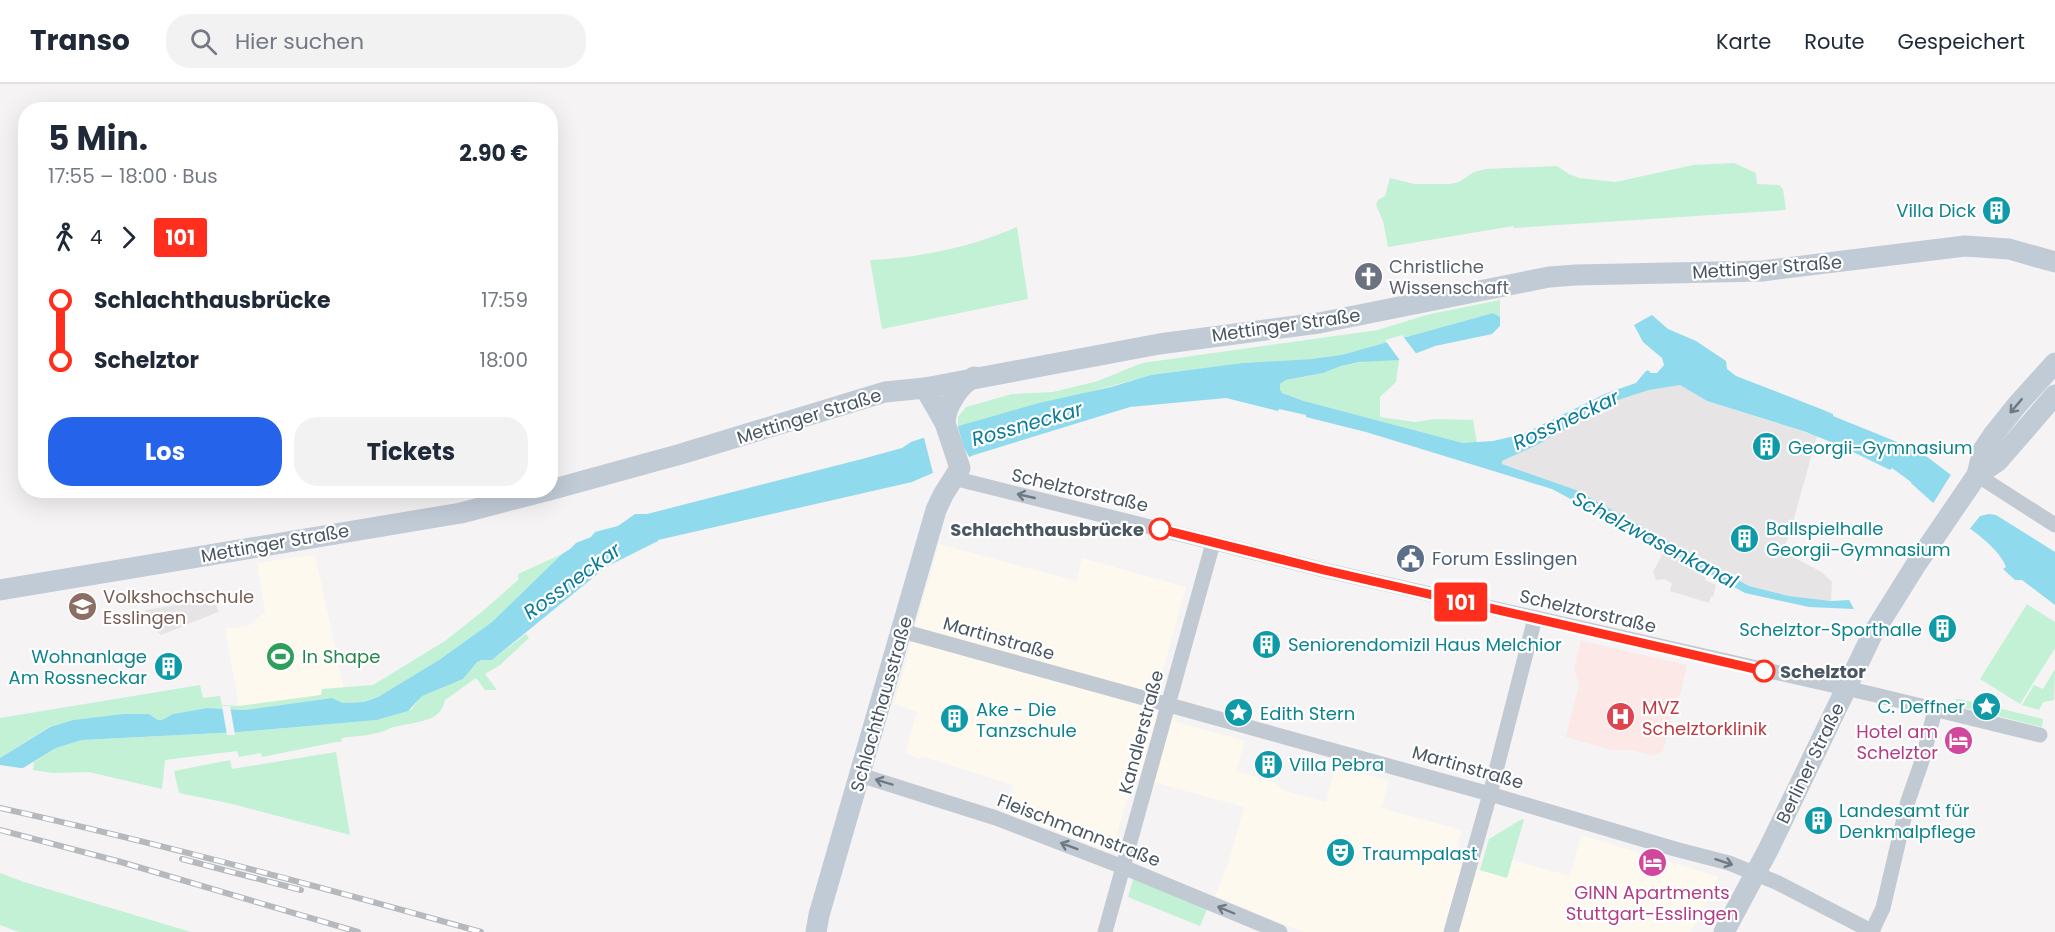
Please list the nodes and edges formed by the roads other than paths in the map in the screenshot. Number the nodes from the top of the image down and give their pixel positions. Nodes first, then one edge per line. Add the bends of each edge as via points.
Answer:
1 (2034, 255) junction
2 (2055, 262) edge
3 (2055, 269) edge
4 (2055, 363) edge
5 (974, 377) junction
6 (926, 388) junction
7 (2055, 395) edge
8 (938, 425) junction
9 (953, 472) junction
10 (1973, 480) junction
11 (558, 488) edge
12 (521, 498) edge
13 (2055, 525) edge
14 (1214, 543) junction
15 (0, 590) edge
16 (1535, 618) junction
17 (902, 631) junction
18 (1845, 689) junction
19 (1168, 706) junction
20 (1935, 710) junction
21 (2040, 735) dead end
22 (860, 775) junction
23 (1490, 794) junction
24 (1123, 867) junction
25 (1756, 874) junction
26 (816, 932) edge
27 (1105, 932) edge
28 (1280, 932) edge
29 (1451, 932) edge
30 (1724, 932) edge
31 (1873, 932) edge

1 - 2 main road, Mettinger Straße
1 - 3 main road, Mettinger Straße
1 - 5 main road, Mettinger Straße via 1965,246 1762,271 1562,275 1333,321 1159,344
4 -> 10 main road, Berliner Straße via 1993,435 1983,450
5 - 6 main road, Mettinger Straße
5 - 8 main road via 961,389
6 - 8 main road
6 - 11 main road, Mettinger Straße via 885,392
7 - 10 main road, Berliner Straße via 2003,456
8 - 9 main road
14 -> 9 street, Schelztorstraße
9 - 17 main road, Schlachthausstraße via 936,510
10 - 13 street
10 - 18 main road, Berliner Straße via 1886,611
12 - 15 main road, Mettinger Straße via 449,515
14 - 16 street, Schelztorstraße
14 - 19 street, Kandlerstraße
16 - 18 street, Schelztorstraße
16 - 23 street
17 - 19 street, Martinstraße
17 - 22 main road, Schlachthausstraße
18 - 20 street, Schelztorstraße
18 - 25 main road, Berliner Straße
19 - 23 street, Martinstraße
19 - 24 street, Kandlerstraße
20 - 21 street, Schelztorstraße
20 - 31 street via 1883,908
24 -> 22 street, Fleischmannstraße via 996,818
22 - 26 main road, Schlachthausstraße
23 -> 25 street, Martinstraße
23 - 29 street
24 - 27 street, Kandlerstraße
28 -> 24 street, Fleischmannstraße
25 - 30 main road, Berliner Straße
25 - 31 street, Martinstraße

